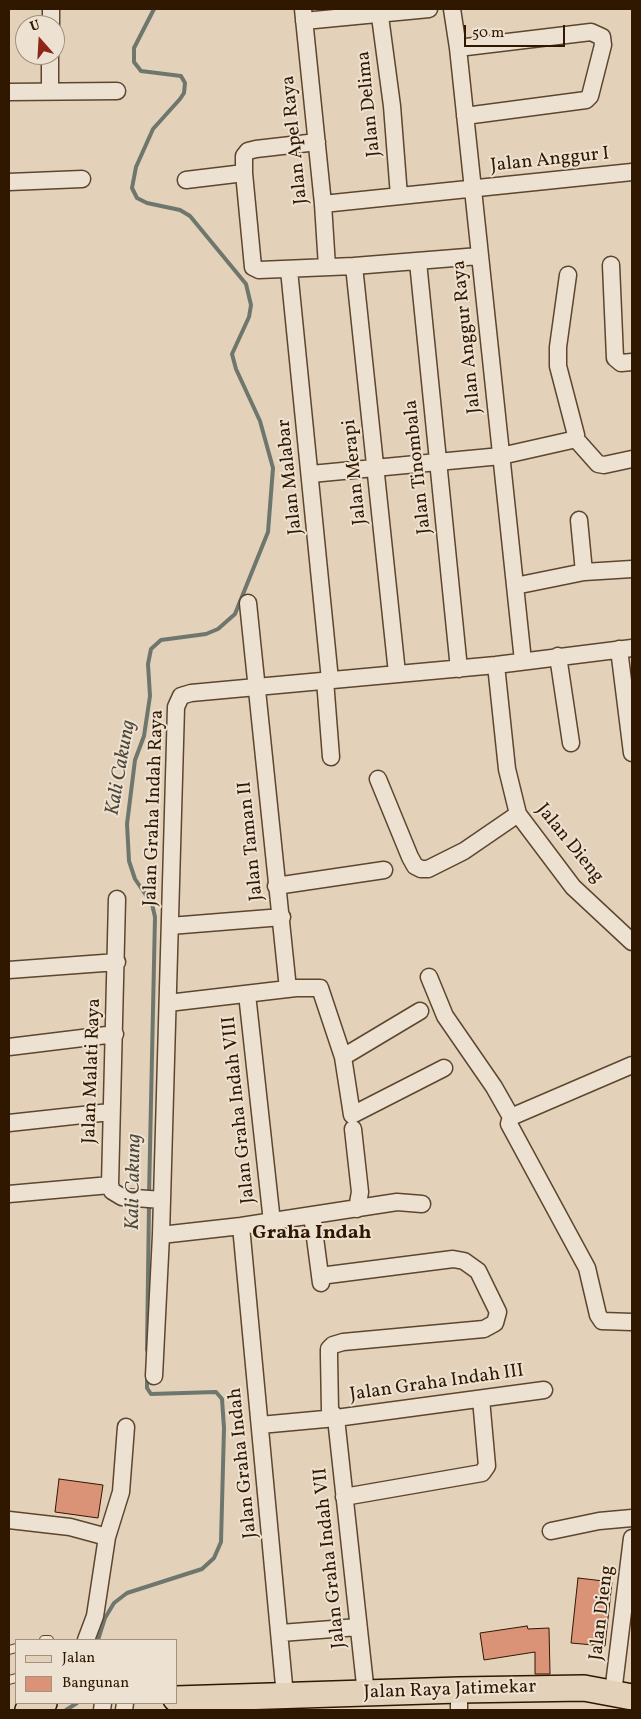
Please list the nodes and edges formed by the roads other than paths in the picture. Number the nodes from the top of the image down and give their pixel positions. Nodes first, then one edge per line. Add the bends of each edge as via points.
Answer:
1 (429, 9) edge
2 (452, 9) edge
3 (379, 11) edge
4 (303, 15) edge
5 (458, 48) junction
6 (50, 65) edge
7 (50, 90) junction
8 (117, 91) dead end
9 (9, 92) edge
10 (465, 116) junction
11 (317, 142) junction
12 (632, 172) edge
13 (244, 173) junction
14 (82, 179) dead end
15 (186, 180) dead end
16 (9, 182) edge
17 (472, 189) junction
18 (399, 196) junction
19 (323, 204) junction
20 (480, 256) junction
21 (418, 262) junction
22 (611, 265) dead end
23 (354, 266) junction
24 (328, 267) junction
25 (289, 270) junction
26 (568, 275) dead end
27 (632, 362) edge
28 (574, 437) junction
29 (502, 456) junction
30 (632, 459) edge
31 (439, 463) junction
32 (376, 468) junction
33 (311, 474) junction
34 (579, 520) dead end
35 (632, 569) edge
36 (584, 572) junction
37 (515, 586) junction
38 (248, 603) dead end
39 (626, 649) edge
40 (558, 656) junction
41 (523, 661) junction
42 (496, 665) junction
43 (458, 669) junction
44 (397, 674) junction
45 (328, 680) junction
46 (256, 688) junction
47 (571, 743) dead end
48 (632, 753) edge
49 (331, 757) dead end
50 (378, 779) dead end
51 (518, 814) junction
52 (384, 870) dead end
53 (276, 886) junction
54 (117, 899) dead end
55 (282, 917) junction
56 (170, 926) junction
57 (632, 942) edge
58 (117, 962) junction
59 (9, 970) edge
60 (429, 977) dead end
61 (288, 989) junction
62 (247, 994) junction
63 (168, 1004) junction
64 (420, 1011) dead end
65 (115, 1034) junction
66 (9, 1047) edge
67 (343, 1058) junction
68 (632, 1065) edge
69 (444, 1068) dead end
70 (110, 1112) junction
71 (511, 1117) junction
72 (353, 1122) junction
73 (9, 1124) edge
74 (110, 1185) junction
75 (9, 1194) edge
76 (156, 1200) junction
77 (422, 1204) dead end
78 (358, 1209) junction
79 (312, 1215) junction
80 (272, 1222) junction
81 (241, 1226) junction
82 (161, 1235) junction
83 (632, 1322) edge
84 (154, 1376) dead end
85 (544, 1390) dead end
86 (480, 1399) junction
87 (336, 1418) junction
88 (260, 1425) junction
89 (126, 1427) dead end
90 (344, 1497) junction
91 (632, 1518) edge
92 (9, 1520) edge
93 (551, 1531) dead end
94 (107, 1537) junction
95 (632, 1538) edge
96 (358, 1627) junction
97 (281, 1633) junction
98 (86, 1639) edge
99 (366, 1694) junction
100 (285, 1696) junction
101 (627, 1698) edge
102 (178, 1699) edge
103 (459, 1700) edge
104 (42, 1704) edge
105 (28, 1710) edge

1 - 3 street
2 - 5 street, Jalan Anggur Raya
3 - 4 street
3 - 18 street, Jalan Delima via 392,106
4 - 11 street, Jalan Apel Raya
5 - 10 street, Jalan Anggur Raya
5 - 10 street via 591,32 602,37 603,45 590,96 586,100
6 - 7 street
7 - 8 street
7 - 9 street
10 - 17 street, Jalan Anggur Raya
11 - 13 street via 248,152 244,156
11 - 19 street, Jalan Apel Raya
12 - 17 street, Jalan Anggur I
13 - 15 street
13 - 25 street via 252,263 259,270
14 - 16 street
17 - 18 street, Jalan Anggur I
17 - 20 street, Jalan Anggur Raya
18 - 19 street, Jalan Anggur I
19 - 24 street, Jalan Apel Raya
20 - 21 street
20 - 29 street, Jalan Anggur Raya
21 - 23 street
21 - 31 street, Jalan Tinombala
22 - 27 street via 615,358 621,363
23 - 24 street
23 - 32 street, Jalan Merapi
24 - 25 street
25 - 33 street, Jalan Malabar
26 - 28 street via 558,366
28 - 29 street
28 - 30 street via 598,464
29 - 31 street
29 - 37 street, Jalan Anggur Raya
31 - 32 street
31 - 43 street, Jalan Tinombala
32 - 33 street
32 - 44 street, Jalan Merapi
33 - 45 street, Jalan Malabar
34 - 36 street
35 - 36 street
36 - 37 street
37 - 41 street, Jalan Anggur Raya
38 - 46 street, Jalan Taman II
39 - 40 street, Jalan Graha Indah Raya
39 - 48 street
40 - 41 street, Jalan Graha Indah Raya
40 - 47 street
41 - 42 street, Jalan Graha Indah Raya
42 - 43 street, Jalan Graha Indah Raya
42 - 51 street, Jalan Dieng via 507,768
43 - 44 street, Jalan Graha Indah Raya
44 - 45 street, Jalan Graha Indah Raya
45 - 46 street, Jalan Graha Indah Raya
45 - 49 street, Jalan Malabar
46 - 53 street, Jalan Taman II
46 - 56 street, Jalan Graha Indah Raya via 191,692 181,696 176,707
50 - 51 street via 410,857 421,869 428,869 464,851
51 - 57 street, Jalan Dieng via 573,887
52 - 53 street
53 - 55 street, Jalan Taman II
54 - 58 street, Jalan Malati Raya
55 - 56 street
55 - 61 street, Jalan Taman II
56 - 63 street, Jalan Graha Indah Raya
58 - 59 street
58 - 65 street, Jalan Malati Raya
60 - 71 street via 445,1016
61 - 62 street
61 - 67 street via 320,988
62 - 63 street
62 - 80 street, Jalan Graha Indah VIII
63 - 76 street, Jalan Graha Indah Raya
64 - 67 street
65 - 66 street
65 - 70 street, Jalan Malati Raya
67 - 72 street
68 - 71 street
69 - 72 street
70 - 73 street
70 - 74 street, Jalan Malati Raya
71 - 83 street via 510,1128 587,1268 598,1315 602,1321
72 - 78 street via 360,1192
74 - 75 street
74 - 76 street via 112,1191 122,1197
76 - 82 street, Jalan Graha Indah Raya
77 - 78 street via 397,1202
78 - 79 street
79 - 80 street
79 - 87 street, Jalan Graha Indah VII via 320,1279 464,1261 478,1271 498,1312 495,1323 484,1330 333,1344 329,1356 330,1410
80 - 81 street
81 - 82 street
81 - 88 street, Jalan Graha Indah
82 - 84 street, Jalan Graha Indah Raya
85 - 86 street, Jalan Graha Indah III
86 - 87 street, Jalan Graha Indah III
86 - 90 street via 487,1466 482,1473
87 - 88 street, Jalan Graha Indah III
87 - 90 street, Jalan Graha Indah VII
88 - 97 street, Jalan Graha Indah
89 - 94 street via 121,1492
90 - 96 street, Jalan Graha Indah VII
91 - 93 street
92 - 94 street via 62,1525
94 - 98 street via 95,1616
95 - 101 street, Jalan Dieng
96 - 97 street
96 - 99 street, Jalan Graha Indah VII
97 - 100 street, Jalan Graha Indah
99 - 100 main road, Jalan Raya Jatimekar
99 - 103 main road, Jalan Raya Jatimekar
100 - 102 main road, Jalan Raya Jatimekar
101 - 103 main road, Jalan Raya Jatimekar via 584,1688
104 - 105 main road

